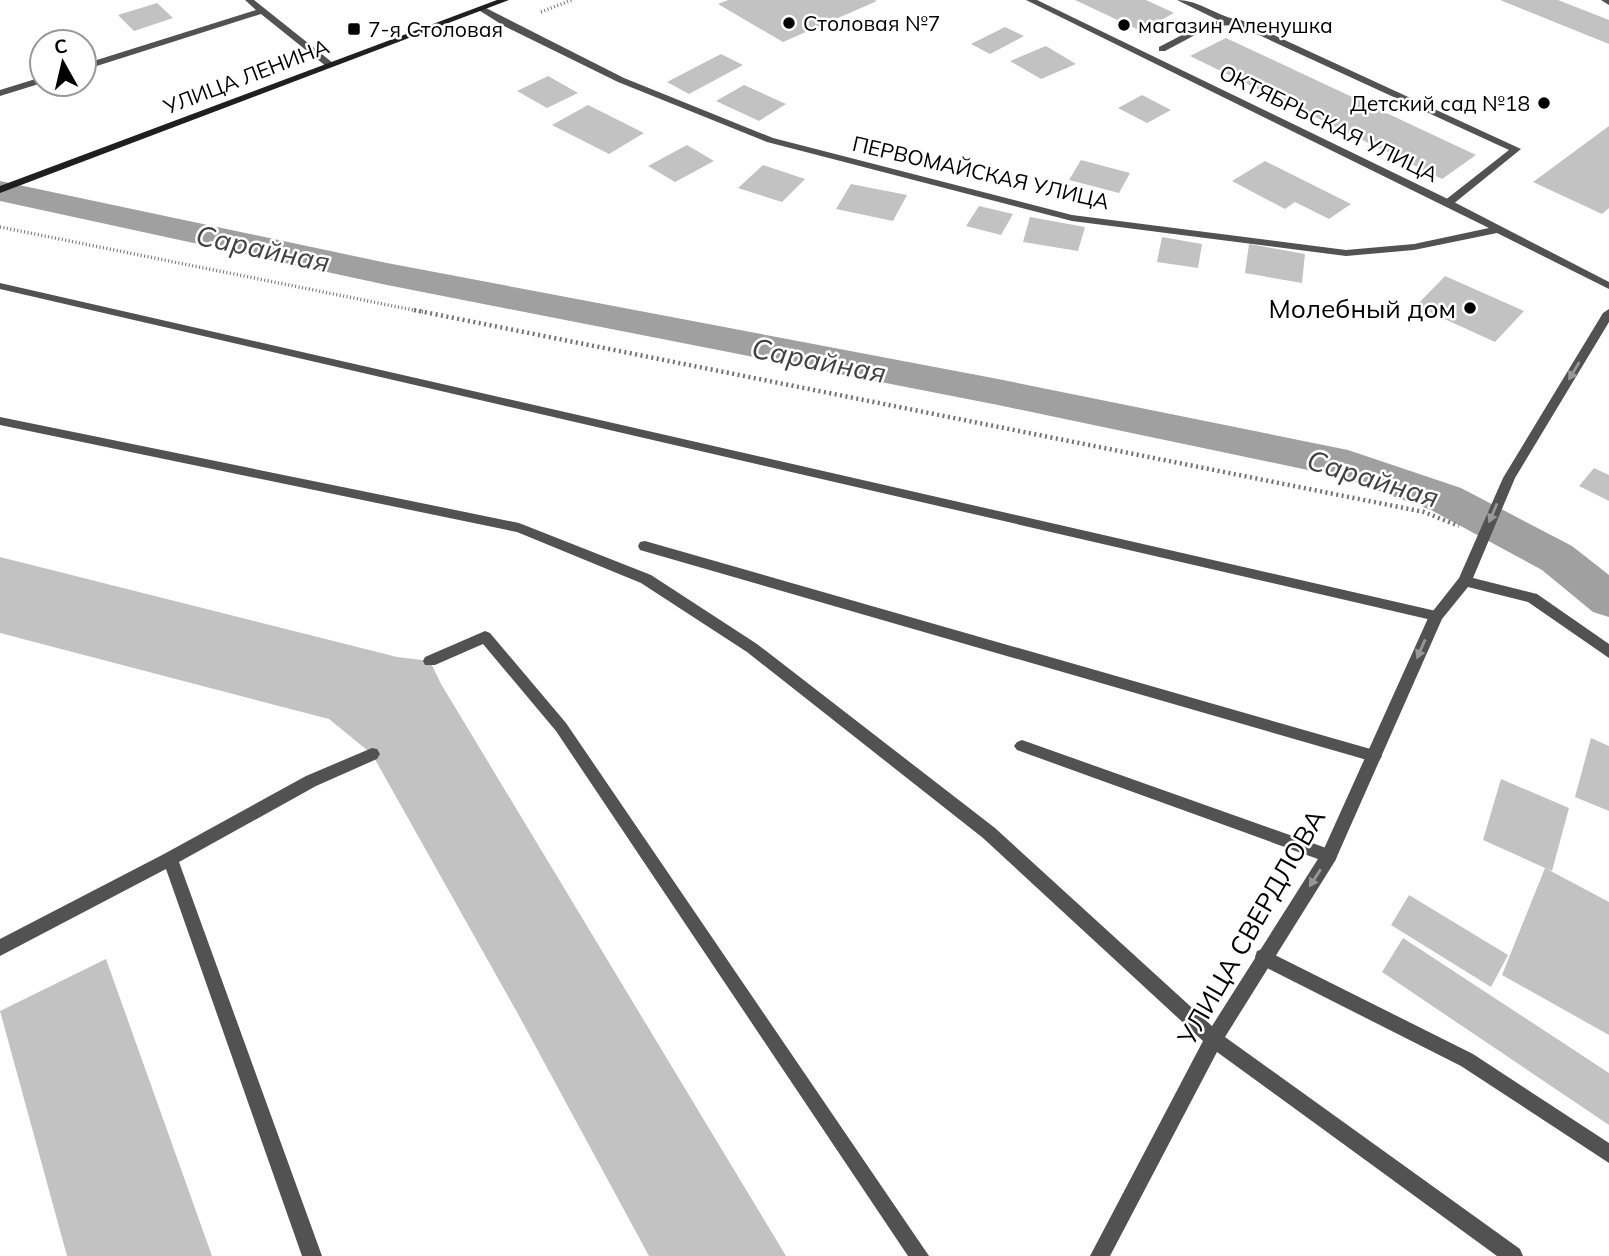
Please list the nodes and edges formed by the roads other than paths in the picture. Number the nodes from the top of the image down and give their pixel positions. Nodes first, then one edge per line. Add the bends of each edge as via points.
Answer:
1 (249, 0) edge
2 (505, 0) edge
3 (1030, 0) edge
4 (1181, 0) edge
5 (481, 9) junction
6 (262, 11) junction
7 (1232, 22) junction
8 (1163, 49) dead end
9 (98, 63) edge
10 (330, 65) junction
11 (28, 84) edge
12 (0, 93) edge
13 (0, 190) edge
14 (1448, 203) junction
15 (1499, 229) junction
16 (0, 286) edge
17 (1609, 286) edge
18 (1609, 313) edge
19 (0, 421) edge
20 (645, 546) dead end
21 (1465, 581) junction
22 (1436, 616) junction
23 (1609, 652) edge
24 (430, 661) dead end
25 (1022, 746) dead end
26 (372, 754) dead end
27 (1374, 756) junction
28 (1329, 856) junction
29 (170, 859) junction
30 (0, 947) edge
31 (1264, 957) junction
32 (1214, 1039) junction
33 (1609, 1154) edge
34 (312, 1256) edge
35 (919, 1256) edge
36 (1100, 1256) edge
37 (1513, 1256) edge

1 - 6 street
2 - 5 main road, УЛИЦА ЛЕНИНА
3 - 14 street, ОКТЯБРЬСКАЯ УЛИЦА
4 - 7 street
5 - 10 main road, УЛИЦА ЛЕНИНА
5 - 15 street, ПЕРВОМАЙСКАЯ УЛИЦА via 621,80 770,140 1072,218 1346,253 1414,247
6 - 9 street
6 - 10 street
7 - 8 street via 1210,24
7 - 14 street via 1516,149
10 - 13 main road, УЛИЦА ЛЕНИНА
11 - 12 street
14 - 15 street, ОКТЯБРЬСКАЯ УЛИЦА
15 - 17 street, ОКТЯБРЬСКАЯ УЛИЦА
16 - 22 street
18 -> 21 street, УЛИЦА СВЕРДЛОВА via 1508,478
19 - 32 street via 519,528 646,579 752,648 989,833
20 - 27 street
21 - 22 street, УЛИЦА СВЕРДЛОВА
21 - 23 street via 1532,598
22 -> 27 street, УЛИЦА СВЕРДЛОВА
24 - 35 street via 485,637 561,727
25 - 28 street
26 - 29 street via 311,781
27 - 28 street, УЛИЦА СВЕРДЛОВА
28 -> 31 street, УЛИЦА СВЕРДЛОВА
29 - 30 street
29 - 34 street
31 - 32 street, УЛИЦА СВЕРДЛОВА
31 - 33 street via 1466,1060
32 - 36 street, УЛИЦА СВЕРДЛОВА
32 - 37 street

